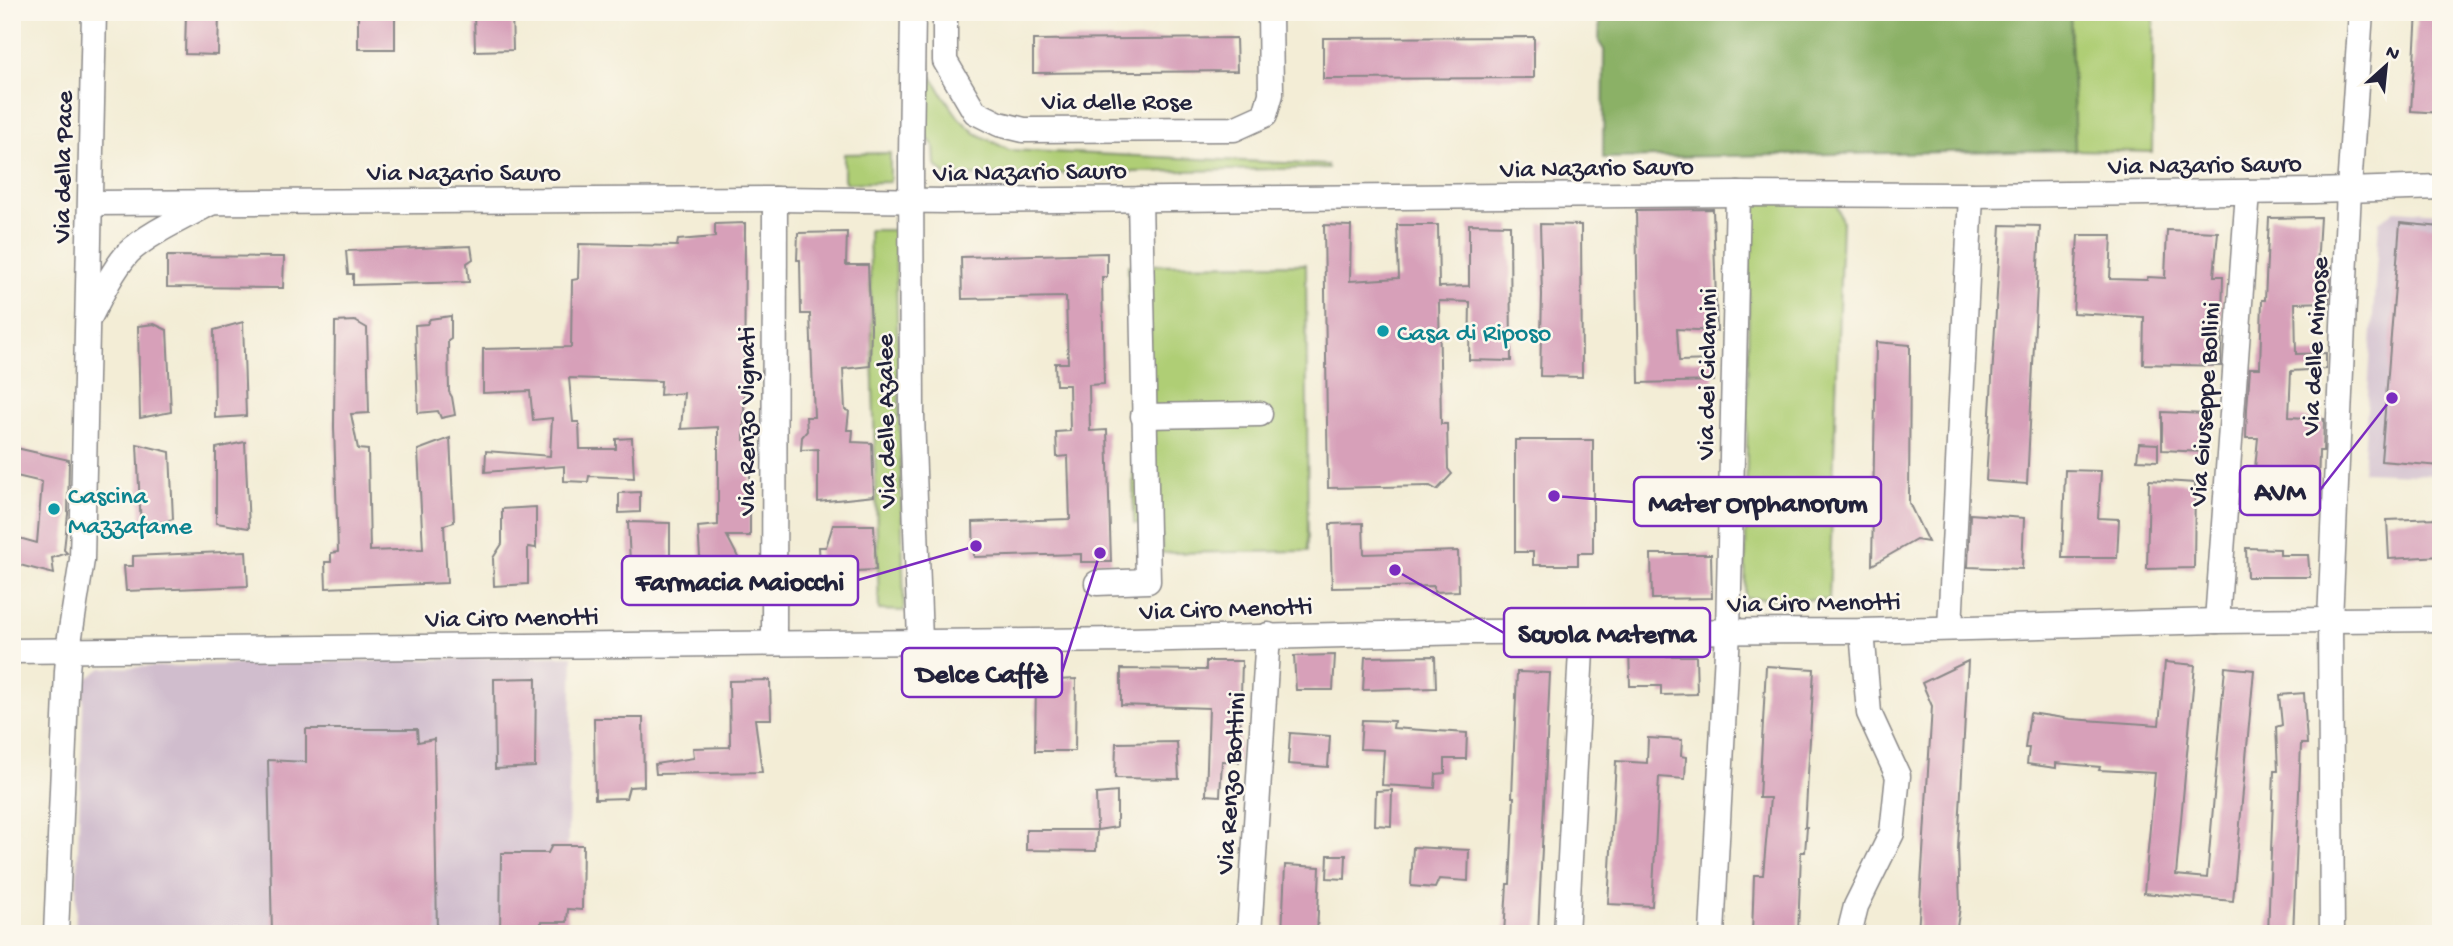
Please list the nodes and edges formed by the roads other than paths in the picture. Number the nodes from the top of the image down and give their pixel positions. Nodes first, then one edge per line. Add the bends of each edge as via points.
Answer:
1 (94, 12) edge
2 (913, 12) edge
3 (945, 12) edge
4 (1270, 12) edge
5 (2361, 12) edge
6 (2441, 187) edge
7 (2349, 189) junction
8 (2248, 192) junction
9 (1738, 194) junction
10 (1971, 195) junction
11 (1140, 198) junction
12 (775, 199) junction
13 (912, 200) junction
14 (91, 203) junction
15 (212, 203) junction
16 (88, 322) junction
17 (1260, 414) dead end
18 (1143, 416) junction
19 (1097, 583) dead end
20 (2441, 618) edge
21 (2330, 620) junction
22 (2217, 621) junction
23 (1950, 628) junction
24 (1862, 631) junction
25 (1581, 632) junction
26 (1728, 632) junction
27 (1268, 635) junction
28 (920, 641) junction
29 (774, 643) junction
30 (12, 651) edge
31 (69, 652) junction
32 (56, 934) edge
33 (1249, 934) edge
34 (1566, 934) edge
35 (1712, 934) edge
36 (1849, 934) edge
37 (2332, 934) edge

1 - 14 street, Via della Pace
2 - 13 street
3 - 4 street, Via delle Rose via 945,61 975,112 1024,130 1234,129 1265,115 1271,94
5 - 7 street, Via delle Mimose
6 - 7 street, Via Nazario Sauro
7 - 8 street, Via Nazario Sauro
7 - 21 street, Via delle Mimose
8 - 10 street, Via Nazario Sauro
8 - 22 street, Via Giuseppe Bollini
9 - 10 street, Via Nazario Sauro
9 - 11 street, Via Nazario Sauro
9 - 26 street, Via dei Ciclamini
10 - 23 street
11 - 13 street, Via Nazario Sauro
11 - 18 street
12 - 13 street, Via Nazario Sauro
12 - 15 street, Via Nazario Sauro
12 - 29 street, Via Renzo Vignati
13 - 28 street, Via delle Azalee via 912,415
14 - 15 street, Via Nazario Sauro
14 - 16 street, Via della Pace
15 - 16 street, Via della Pace via 128,253
16 - 31 street, Via della Pace via 82,560
17 - 18 street
18 - 19 street via 1148,581
20 - 21 street, Via Ciro Menotti
21 - 22 street, Via Ciro Menotti
21 - 37 street, Via delle Mimose
22 - 23 street, Via Ciro Menotti
23 - 24 street, Via Ciro Menotti
24 - 26 street, Via Ciro Menotti
24 - 36 street via 1869,713 1898,776 1892,833 1856,906
25 - 26 street, Via Ciro Menotti
25 - 27 street, Via Ciro Menotti
25 - 34 street
26 - 35 street, Via dei Ciclamini
27 - 28 street, Via Ciro Menotti
27 - 33 street, Via Renzo Bottini
28 - 29 street, Via Ciro Menotti
29 - 31 street, Via Ciro Menotti
30 - 31 street, Via Ciro Menotti
31 - 32 street, Via della Pace

